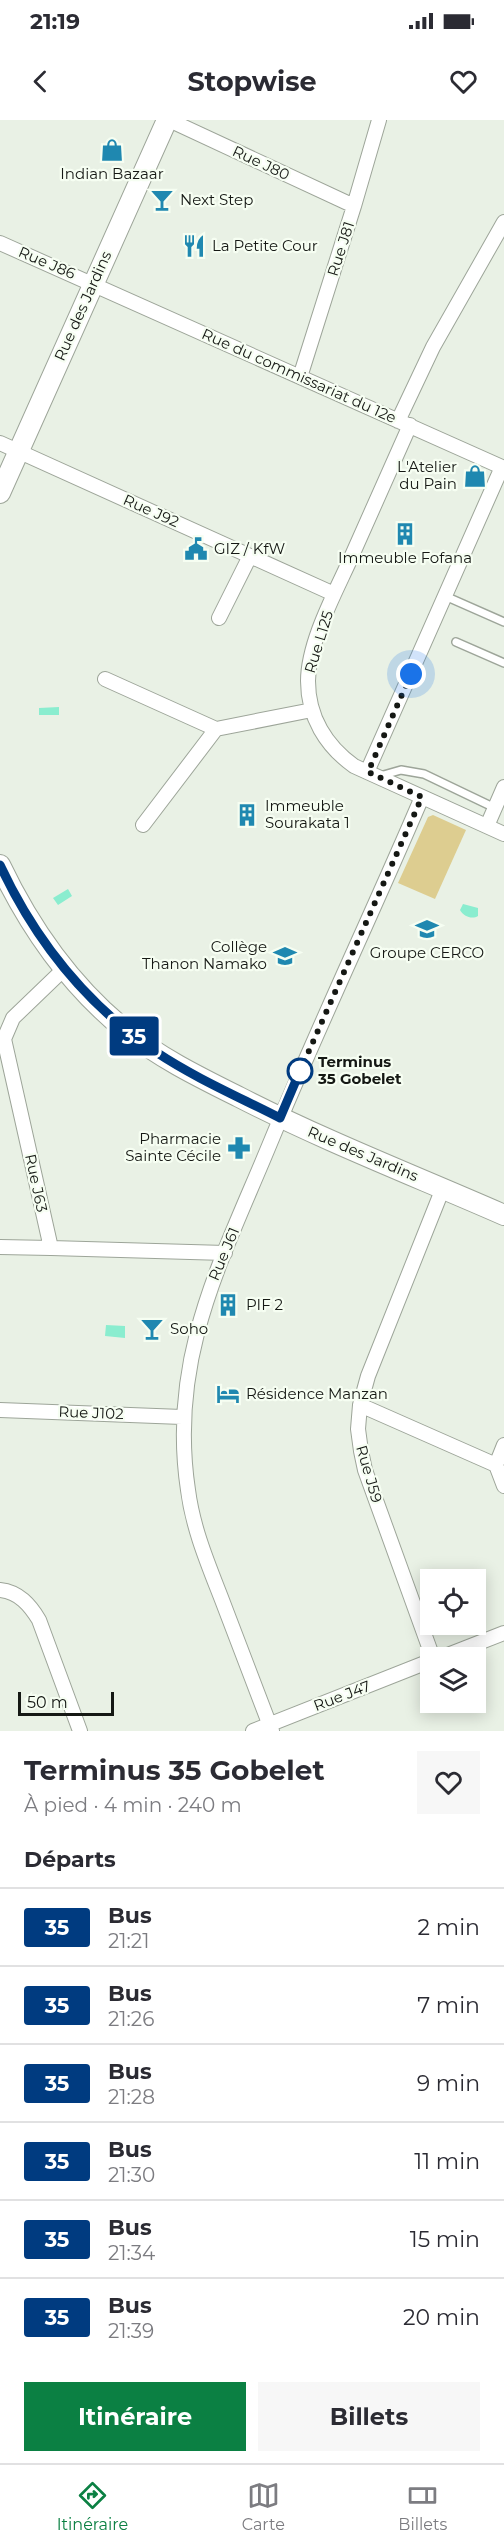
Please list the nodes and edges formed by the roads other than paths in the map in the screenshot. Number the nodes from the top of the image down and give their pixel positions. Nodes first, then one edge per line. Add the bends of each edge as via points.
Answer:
1 (168, 120) edge
2 (379, 120) edge
3 (354, 206) junction
4 (504, 222) edge
5 (0, 243) edge
6 (94, 283) junction
7 (300, 377) junction
8 (404, 423) junction
9 (9, 447) edge
10 (503, 467) edge
11 (498, 489) edge
12 (0, 493) edge
13 (250, 556) junction
14 (334, 594) junction
15 (445, 596) junction
16 (219, 618) dead end
17 (504, 622) edge
18 (456, 642) dead end
19 (504, 663) edge
20 (105, 679) dead end
21 (312, 710) junction
22 (216, 729) junction
23 (372, 775) junction
24 (504, 787) edge
25 (422, 797) junction
26 (495, 808) junction
27 (143, 825) dead end
28 (487, 826) junction
29 (504, 834) edge
30 (0, 865) edge
31 (64, 969) junction
32 (280, 1118) junction
33 (443, 1188) junction
34 (504, 1215) edge
35 (0, 1247) edge
36 (51, 1248) junction
37 (225, 1253) junction
38 (360, 1405) junction
39 (0, 1410) edge
40 (182, 1417) junction
41 (504, 1445) edge
42 (495, 1465) junction
43 (504, 1486) edge
44 (0, 1590) edge
45 (504, 1633) edge
46 (428, 1647) edge
47 (468, 1647) edge
48 (420, 1664) edge
49 (270, 1728) edge
50 (80, 1731) edge
51 (253, 1731) edge

1 - 3 street, Rue J80
1 - 6 main road, Rue des Jardins
2 - 3 street, Rue J81
3 - 7 street, Rue J81
4 - 8 street, Rue L125 via 433,347
5 - 6 street, Rue J86
6 - 7 street, Rue du commissariat du 12e
6 - 9 main road, Rue des Jardins
7 - 8 street, Rue du commissariat du 12e
8 - 10 street, Rue du commissariat du 12e
8 - 14 street, Rue L125
9 - 12 main road, Rue des Jardins
9 - 13 street, Rue J92
10 - 11 street
11 - 15 street
13 - 14 street, Rue J92
13 - 16 street
14 - 21 street, Rue L125 via 311,658 308,680
15 - 17 lane
15 - 23 street
18 - 19 lane
20 - 22 street
21 - 22 street
21 - 23 street, Rue L125 via 334,749
22 - 27 street
23 - 25 street, Rue L125
23 - 26 lane via 401,770 424,774
24 - 26 street
25 - 28 street, Rue L125
25 - 32 street, Rue J61
26 - 28 street
28 - 29 street, Rue L125
30 - 31 main road, Rue des Jardins via 36,930
31 - 32 main road, Rue des Jardins via 96,1004 157,1053
31 - 36 street, Rue J63 via 13,1018 4,1039
32 - 33 main road, Rue des Jardins
32 - 37 street, Rue J61
33 - 34 main road, Rue des Jardins
33 - 38 street, Rue J59 via 378,1349
35 - 36 street
36 - 37 street
37 - 40 street, Rue J61 via 196,1329
38 - 42 street
38 - 46 street, Rue J59 via 358,1429 365,1470
39 - 40 street, Rue J102
40 - 49 street, Rue J61 via 188,1490 197,1534
41 - 42 street
42 - 43 street
44 - 50 street via 21,1598 39,1620
45 - 47 street
48 - 49 street, Rue J47
49 - 51 street, Rue J47

